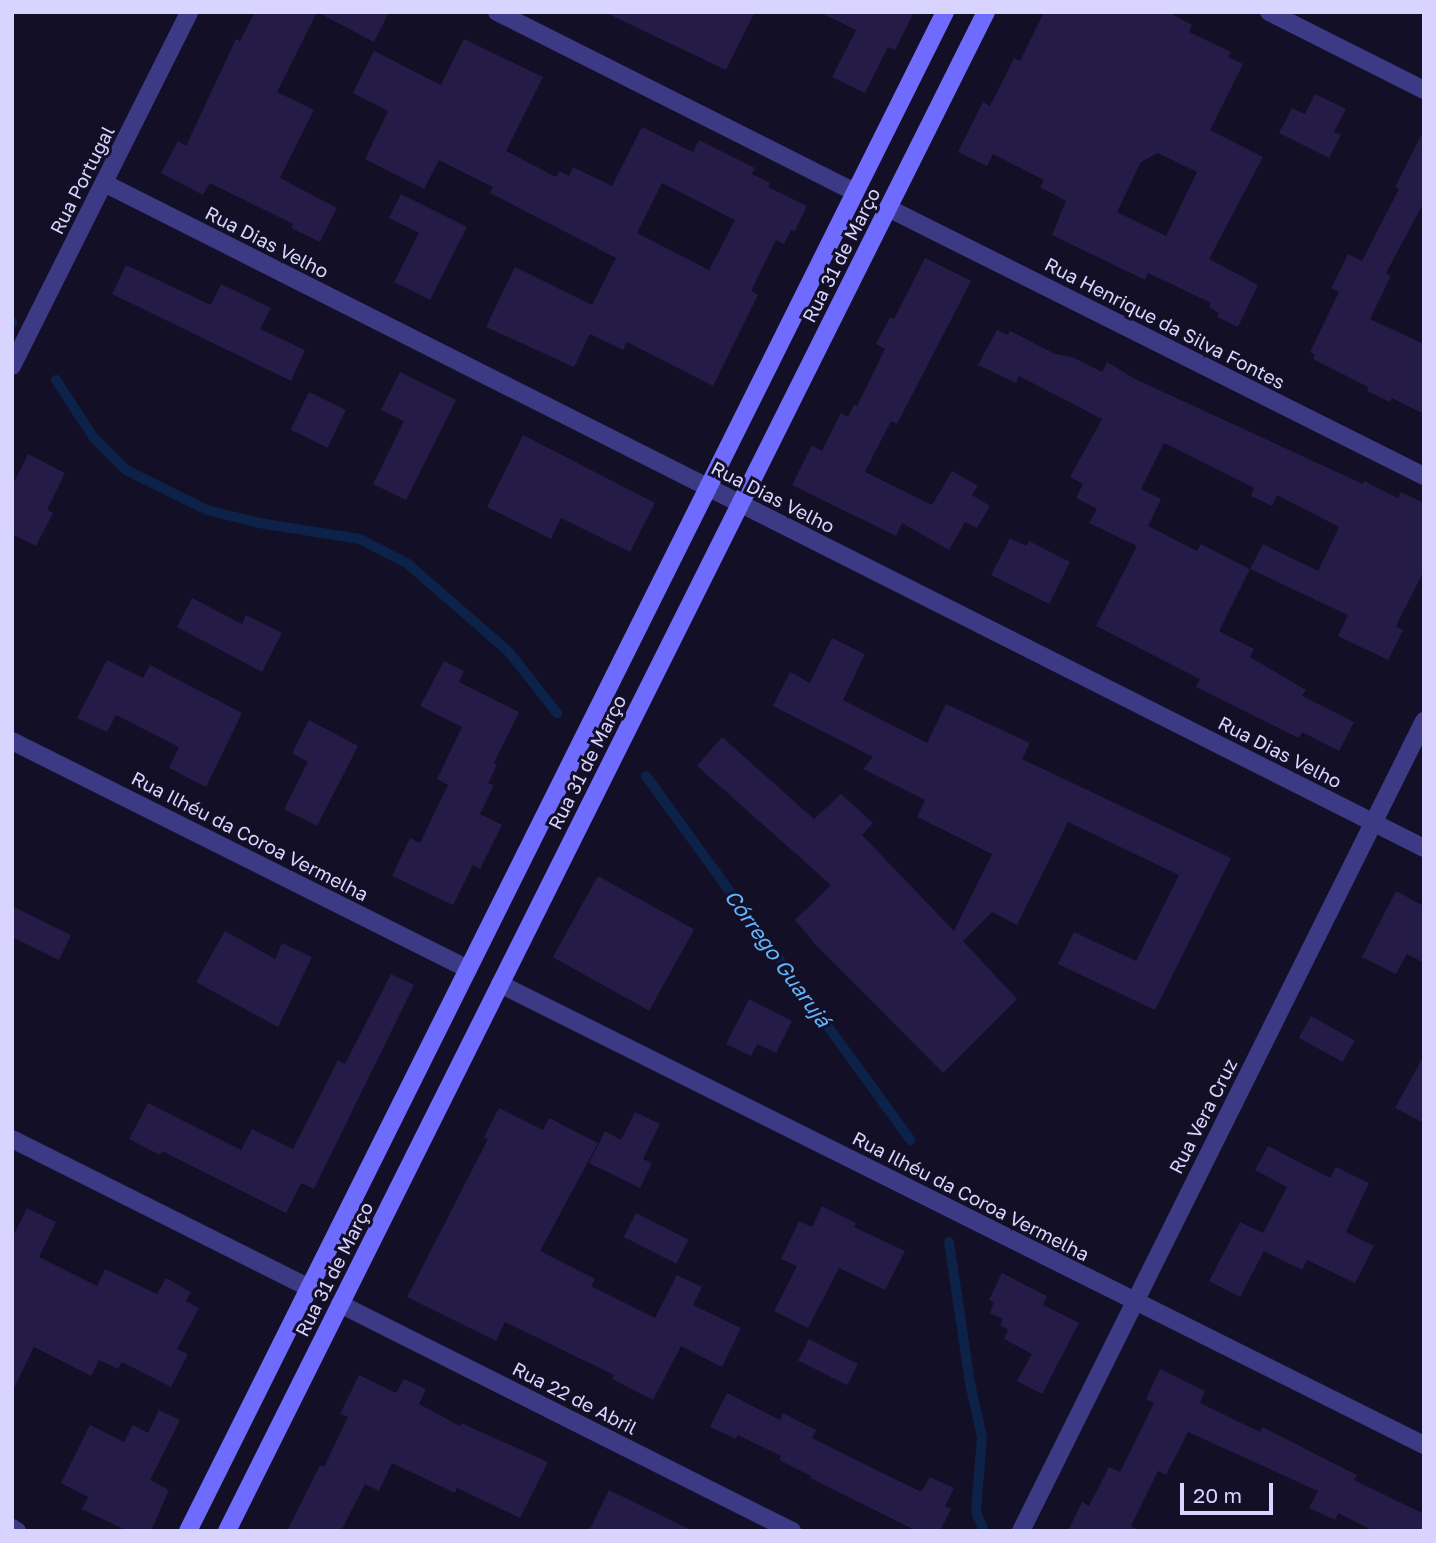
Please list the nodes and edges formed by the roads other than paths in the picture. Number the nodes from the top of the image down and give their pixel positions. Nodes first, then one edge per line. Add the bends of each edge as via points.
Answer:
1 (189, 12) edge
2 (496, 12) edge
3 (945, 12) edge
4 (986, 12) edge
5 (1269, 12) edge
6 (1424, 90) edge
7 (104, 183) junction
8 (855, 192) junction
9 (888, 208) junction
10 (12, 365) edge
11 (1424, 476) edge
12 (708, 487) junction
13 (740, 503) junction
14 (1424, 721) edge
15 (12, 741) edge
16 (1373, 822) junction
17 (1424, 848) edge
18 (468, 969) junction
19 (500, 984) junction
20 (12, 1139) edge
21 (309, 1288) junction
22 (1135, 1301) junction
23 (340, 1304) junction
24 (1424, 1445) edge
25 (12, 1528) edge
26 (17, 1531) edge
27 (188, 1531) edge
28 (227, 1531) edge
29 (792, 1531) edge
30 (1021, 1531) edge

1 - 7 street, Rua Portugal
2 - 8 street
3 - 8 main road, Rua 31 de Março
4 - 9 main road, Rua 31 de Março
5 - 6 street
7 - 10 street, Rua Portugal
7 - 12 street, Rua Dias Velho
8 - 12 main road, Rua 31 de Março
9 - 11 street, Rua Henrique da Silva Fontes
9 - 13 main road, Rua 31 de Março
12 - 13 street, Rua Dias Velho
12 - 18 main road, Rua 31 de Março
13 - 16 street, Rua Dias Velho
13 - 19 main road, Rua 31 de Março
14 - 16 street, Rua Vera Cruz
15 - 18 street, Rua Ilhéu da Coroa Vermelha
16 - 17 street, Rua Dias Velho
16 - 22 street, Rua Vera Cruz
18 - 21 main road, Rua 31 de Março
19 - 22 street, Rua Ilhéu da Coroa Vermelha
19 - 23 main road, Rua 31 de Março
20 - 21 street
21 - 27 main road, Rua 31 de Março
22 - 24 street, Rua Ilhéu da Coroa Vermelha
22 - 30 street, Rua Vera Cruz
23 - 28 main road, Rua 31 de Março
23 - 29 street, Rua 22 de Abril
25 - 26 street

